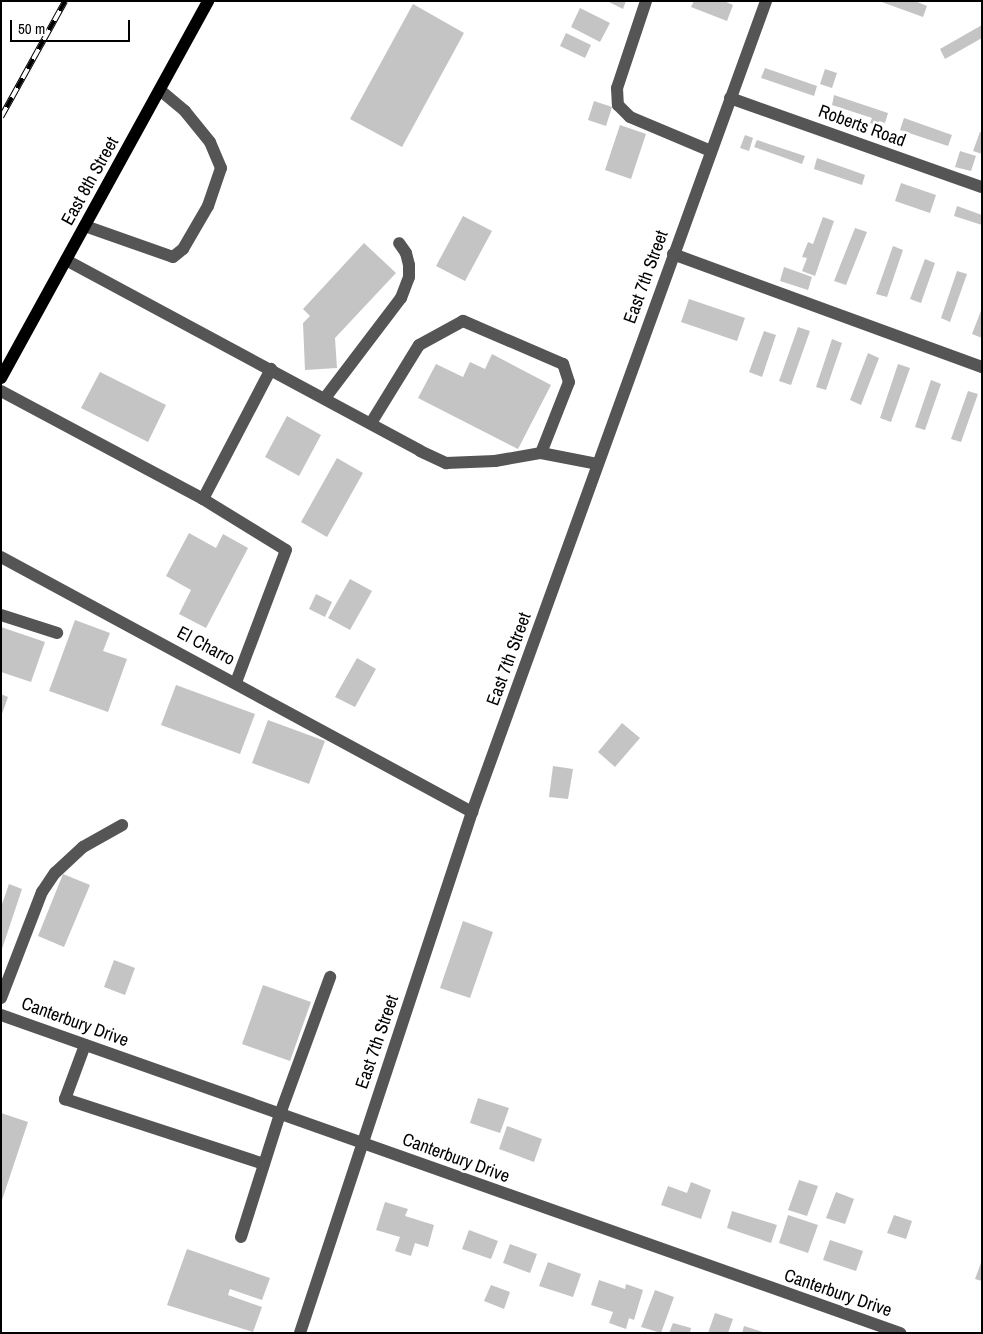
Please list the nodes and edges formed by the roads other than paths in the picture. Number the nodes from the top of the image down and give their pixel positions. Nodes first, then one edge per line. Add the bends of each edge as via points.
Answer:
1 (208, 1) edge
2 (646, 1) edge
3 (766, 1) edge
4 (160, 90) junction
5 (730, 98) junction
6 (711, 151) junction
7 (982, 187) edge
8 (85, 226) junction
9 (399, 244) dead end
10 (673, 254) junction
11 (66, 260) junction
12 (982, 367) edge
13 (271, 370) junction
14 (1, 378) edge
15 (1, 391) edge
16 (325, 398) junction
17 (371, 424) junction
18 (541, 453) junction
19 (597, 464) junction
20 (204, 499) junction
21 (1, 556) edge
22 (1, 615) edge
23 (57, 633) dead end
24 (236, 682) junction
25 (472, 812) junction
26 (122, 825) dead end
27 (330, 978) dead end
28 (1, 998) edge
29 (1, 1015) edge
30 (86, 1045) junction
31 (280, 1114) junction
32 (362, 1143) junction
33 (264, 1164) junction
34 (241, 1237) dead end
35 (300, 1333) edge
36 (900, 1333) edge

1 - 4 main road, East 8th Street
2 - 6 street via 617,88 618,104 630,117
3 - 5 street, East 7th Street
4 - 8 main road, East 8th Street
4 - 8 street via 185,111 210,142 222,168 208,206 183,249 174,256
5 - 6 street, East 7th Street
5 - 7 street, Roberts Road
6 - 10 street, East 7th Street
8 - 11 main road, East 8th Street
9 - 16 street via 409,265 409,277 401,298
10 - 12 street
10 - 19 street, East 7th Street
11 - 13 street
11 - 14 main road, East 8th Street
13 - 16 street
13 - 20 street
15 - 20 street
16 - 17 street
17 - 18 street via 446,463 495,461
17 - 18 street via 419,345 463,321 563,364 569,382
18 - 19 street
19 - 25 street, East 7th Street
20 - 24 street, El Charro via 286,550
21 - 24 street, El Charro
22 - 23 street
24 - 25 street
25 - 32 street, East 7th Street
26 - 28 street via 83,847 55,873 42,892
27 - 31 street
29 - 30 street, Canterbury Drive
30 - 31 street, Canterbury Drive
30 - 33 street via 65,1099
31 - 32 street, Canterbury Drive
31 - 33 street
32 - 35 street, East 7th Street
32 - 36 street, Canterbury Drive
33 - 34 street

